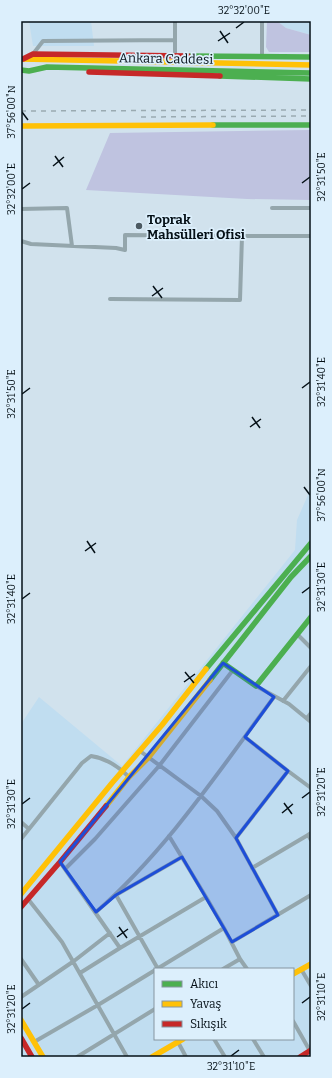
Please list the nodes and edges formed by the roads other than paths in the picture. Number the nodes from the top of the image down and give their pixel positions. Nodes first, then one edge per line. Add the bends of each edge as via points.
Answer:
1 (175, 21) edge
2 (262, 21) edge
3 (175, 40) junction
4 (33, 54) junction
5 (175, 55) junction
6 (262, 56) junction
7 (311, 57) edge
8 (22, 59) edge
9 (311, 65) edge
10 (21, 70) edge
11 (29, 71) junction
12 (311, 73) edge
13 (311, 79) edge
14 (311, 125) edge
15 (21, 126) edge
16 (272, 208) dead end
17 (311, 208) edge
18 (21, 209) edge
19 (242, 236) junction
20 (311, 236) edge
21 (21, 241) edge
22 (72, 246) junction
23 (110, 299) dead end
24 (311, 543) edge
25 (311, 556) edge
26 (311, 617) edge
27 (297, 634) junction
28 (311, 648) edge
29 (222, 663) junction
30 (311, 666) edge
31 (233, 670) junction
32 (256, 686) junction
33 (274, 697) junction
34 (283, 701) junction
35 (311, 713) edge
36 (307, 718) junction
37 (311, 722) edge
38 (245, 737) junction
39 (140, 751) junction
40 (148, 758) junction
41 (159, 766) junction
42 (123, 771) junction
43 (288, 771) junction
44 (129, 777) junction
45 (311, 788) edge
46 (201, 796) junction
47 (21, 822) edge
48 (29, 829) junction
49 (309, 834) edge
50 (169, 836) junction
51 (236, 838) junction
52 (21, 839) edge
53 (311, 840) edge
54 (182, 857) junction
55 (60, 862) junction
56 (252, 868) junction
57 (65, 869) junction
58 (21, 894) edge
59 (116, 895) junction
60 (311, 895) edge
61 (206, 897) junction
62 (28, 899) junction
63 (21, 907) edge
64 (96, 912) junction
65 (278, 915) junction
66 (224, 928) junction
67 (110, 933) junction
68 (140, 937) junction
69 (232, 942) junction
70 (120, 948) junction
71 (240, 959) junction
72 (21, 960) edge
73 (74, 962) junction
74 (311, 964) edge
75 (158, 968) edge
76 (225, 968) edge
77 (246, 968) edge
78 (301, 969) junction
79 (154, 970) edge
80 (294, 973) edge
81 (80, 974) junction
82 (39, 985) junction
83 (311, 986) edge
84 (21, 997) edge
85 (98, 1005) junction
86 (154, 1010) edge
87 (21, 1020) edge
88 (294, 1023) edge
89 (114, 1034) junction
90 (22, 1040) edge
91 (180, 1040) edge
92 (215, 1040) edge
93 (254, 1040) edge
94 (34, 1042) junction
95 (311, 1051) edge
96 (32, 1057) edge
97 (43, 1057) edge
98 (77, 1057) edge
99 (127, 1057) edge
100 (152, 1057) edge
101 (186, 1057) edge
102 (224, 1057) edge
103 (264, 1057) edge
104 (300, 1057) edge

1 - 3 street
2 - 6 street
3 - 4 street via 43,41
3 - 5 street
4 - 5 main road
4 - 8 main road
5 - 6 main road
6 - 7 main road
8 - 9 main road, Ankara Caddesi
10 - 11 main road, Ankara Caddesi
11 - 12 main road, Ankara Caddesi via 47,67
11 - 13 main road
14 - 15 main road
16 - 17 street
18 - 22 street via 67,208
19 - 20 street
19 - 22 street via 124,235 125,250
19 - 23 street via 240,300
21 - 22 street via 31,244
24 - 39 main road
25 - 29 main road
26 - 27 main road
27 - 28 street
27 - 32 main road
29 - 31 main road
29 - 40 main road
30 - 34 street
31 - 32 main road
31 - 41 street
32 - 33 street
33 - 34 street
33 - 38 street
34 - 36 street
35 - 36 street
36 - 37 street
38 - 43 street
38 - 46 street
39 - 40 street
39 - 42 main road
40 - 41 street
40 - 44 main road
41 - 46 street
41 - 57 street
42 - 44 street
42 - 48 street via 100,757 91,756 82,762
42 - 58 main road
43 - 45 street
43 - 51 street
44 - 55 main road
46 - 50 street
46 - 51 street via 217,811
47 - 48 street
48 - 52 street
49 - 53 street
49 - 56 street
50 - 54 street
50 - 59 street
51 - 56 street
54 - 59 street
54 - 61 street
55 - 57 street
55 - 62 main road
56 - 65 street
57 - 64 street
59 - 64 street
59 - 68 street
60 - 65 street
61 - 66 street
61 - 68 street
62 - 63 main road
62 - 73 street via 62,942
64 - 67 street
65 - 69 street
66 - 69 street
66 - 75 street
67 - 70 street
67 - 73 street
68 - 70 street
68 - 75 street
69 - 71 street
70 - 81 street
71 - 76 street
71 - 77 street
72 - 82 street
73 - 81 street
73 - 82 street
74 - 78 main road
78 - 80 main road
78 - 83 street
79 - 85 street
81 - 85 street
82 - 84 street
85 - 89 street
85 - 94 street
86 - 89 street
87 - 94 main road
88 - 95 street
89 - 98 street
89 - 99 street
90 - 96 main road
91 - 100 main road
91 - 101 street
92 - 102 street
93 - 103 street
94 - 97 main road
95 - 104 main road

